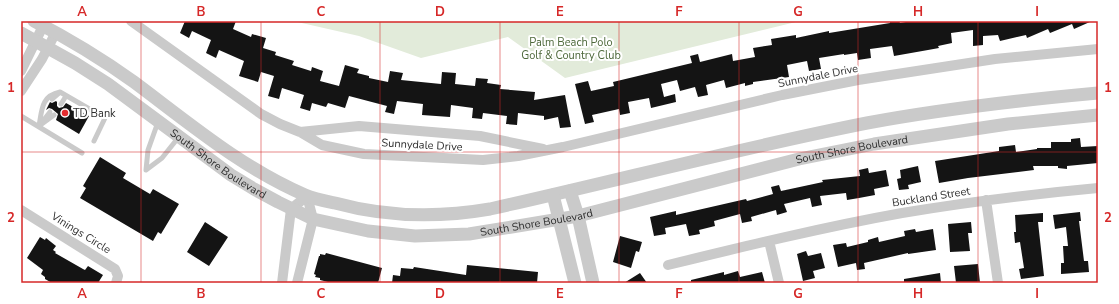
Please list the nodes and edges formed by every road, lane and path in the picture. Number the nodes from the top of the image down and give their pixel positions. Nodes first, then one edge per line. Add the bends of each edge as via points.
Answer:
1 (131, 21) edge
2 (38, 23) edge
3 (56, 32) junction
4 (21, 33) edge
5 (36, 41) junction
6 (48, 48) junction
7 (1098, 49) edge
8 (21, 71) edge
9 (21, 91) edge
10 (60, 92) junction
11 (1098, 93) edge
12 (66, 96) junction
13 (1098, 115) edge
14 (21, 116) edge
15 (158, 121) junction
16 (39, 126) junction
17 (300, 132) junction
18 (179, 137) junction
19 (94, 142) dead end
20 (547, 149) junction
21 (82, 153) dead end
22 (570, 191) junction
23 (1098, 191) edge
24 (553, 195) junction
25 (307, 196) junction
26 (986, 200) junction
27 (291, 209) junction
28 (21, 210) edge
29 (578, 216) junction
30 (560, 219) junction
31 (313, 220) junction
32 (769, 241) junction
33 (668, 265) dead end
34 (116, 283) edge
35 (282, 283) edge
36 (297, 283) edge
37 (575, 283) edge
38 (593, 283) edge
39 (779, 283) edge
40 (998, 283) edge

1 - 17 street, Sunnydale Drive via 261,114
2 - 3 street, South Shore Boulevard
2 - 5 street
3 - 6 street
3 - 25 street, South Shore Boulevard via 109,65 233,156
4 - 5 street, South Shore Boulevard
5 - 6 street, South Shore Boulevard
5 - 8 street
6 - 9 street
6 - 15 street, South Shore Boulevard via 108,84
7 - 20 street, Sunnydale Drive via 995,59 858,80
10 - 12 lane
10 - 12 lane via 56,102
10 - 16 lane via 52,94 43,104
11 - 22 street, South Shore Boulevard via 1003,103 868,123 793,138
12 - 19 lane via 105,118
13 - 29 street, South Shore Boulevard via 1001,125 874,144 799,159
14 - 16 lane
15 - 18 street, South Shore Boulevard
15 - 18 lane via 148,150 146,170 162,158
16 - 16 lane via 50,112
16 - 21 lane
17 - 20 street, Sunnydale Drive via 359,126 480,136
17 - 20 street, Sunnydale Drive via 322,145 364,154 483,160
18 - 27 street, South Shore Boulevard via 236,178
22 - 24 street, South Shore Boulevard
22 - 29 street
23 - 26 street, Buckland Street
24 - 25 street, South Shore Boulevard via 490,209 438,215 372,211
24 - 30 street
25 - 27 street
25 - 31 street
26 - 32 street, Buckland Street via 903,213
26 - 40 street
27 - 31 street, South Shore Boulevard
27 - 35 street
28 - 34 street, Vinings Circle via 116,269
29 - 30 street, South Shore Boulevard
29 - 38 street
30 - 31 street, South Shore Boulevard via 442,236 388,234
30 - 37 street
31 - 36 street
32 - 33 street, Buckland Street
32 - 39 street

